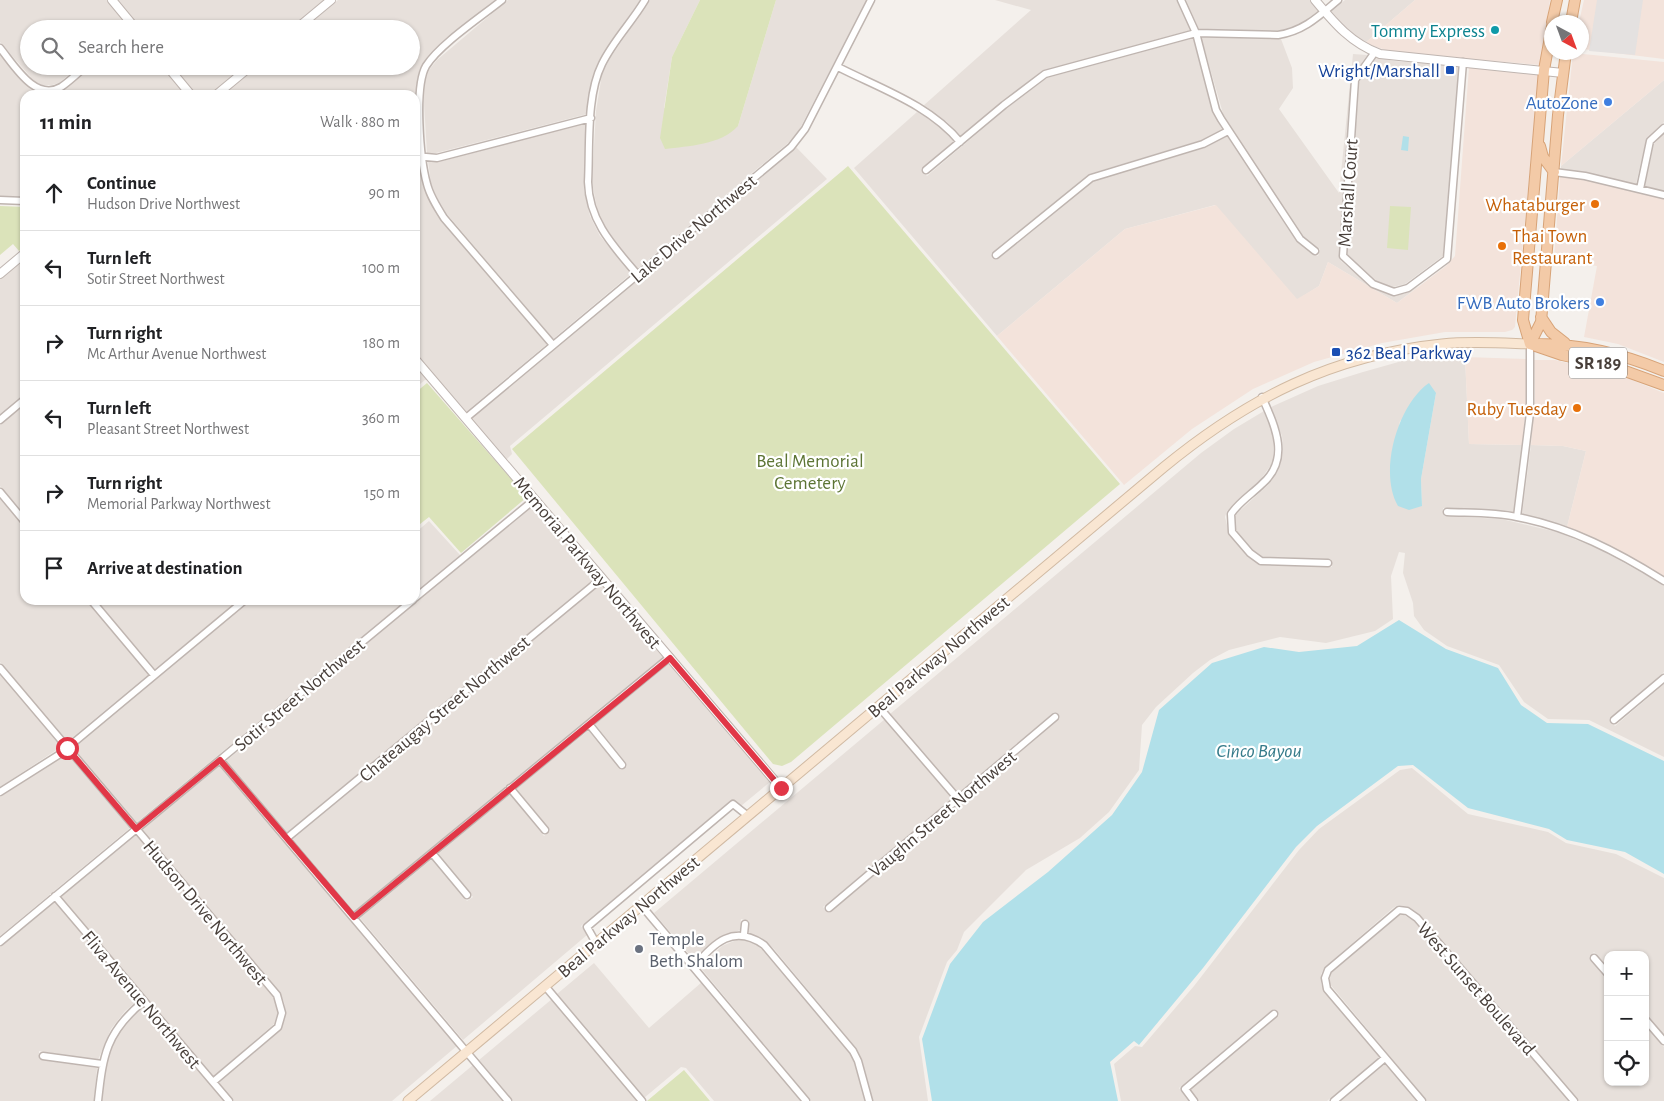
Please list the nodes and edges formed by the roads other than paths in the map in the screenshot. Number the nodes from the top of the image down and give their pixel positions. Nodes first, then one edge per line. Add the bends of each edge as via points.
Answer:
1 (112, 0) edge
2 (331, 0) edge
3 (502, 0) edge
4 (645, 0) edge
5 (871, 0) edge
6 (1182, 0) edge
7 (1315, 0) edge
8 (1338, 0) edge
9 (1557, 0) edge
10 (1575, 0) edge
11 (1325, 12) junction
12 (1554, 15) edge
13 (1572, 15) edge
14 (128, 20) edge
15 (307, 20) edge
16 (1196, 33) junction
17 (0, 48) edge
18 (1375, 52) junction
19 (1546, 60) edge
20 (1565, 60) edge
21 (1464, 62) junction
22 (838, 67) junction
23 (1544, 70) junction
24 (20, 71) edge
25 (1563, 73) junction
26 (23, 75) edge
27 (75, 75) edge
28 (174, 75) edge
29 (240, 75) edge
30 (54, 90) edge
31 (54, 90) edge
32 (187, 90) edge
33 (222, 90) edge
34 (419, 90) edge
35 (420, 103) edge
36 (591, 118) junction
37 (1664, 128) edge
38 (1228, 131) junction
39 (1538, 137) junction
40 (960, 142) junction
41 (423, 156) junction
42 (926, 170) dead end
43 (1554, 172) junction
44 (1640, 189) junction
45 (1664, 195) edge
46 (0, 200) edge
47 (20, 201) edge
48 (1315, 251) dead end
49 (996, 255) dead end
50 (20, 257) edge
51 (0, 274) edge
52 (637, 274) junction
53 (1541, 317) junction
54 (1530, 344) junction
55 (1566, 344) junction
56 (553, 345) junction
57 (420, 364) edge
58 (1664, 371) edge
59 (1664, 385) edge
60 (1262, 397) junction
61 (20, 403) edge
62 (466, 418) junction
63 (0, 420) edge
64 (0, 492) edge
65 (534, 499) junction
66 (1447, 512) dead end
67 (20, 514) edge
68 (1517, 517) junction
69 (1328, 563) dead end
70 (602, 578) junction
71 (1664, 581) edge
72 (420, 594) edge
73 (95, 605) edge
74 (240, 605) edge
75 (407, 605) edge
76 (670, 658) junction
77 (0, 668) edge
78 (154, 675) junction
79 (1664, 678) edge
80 (878, 706) junction
81 (1055, 717) dead end
82 (1614, 720) dead end
83 (589, 724) junction
84 (67, 748) junction
85 (220, 760) junction
86 (622, 765) dead end
87 (510, 788) junction
88 (781, 788) junction
89 (0, 792) edge
90 (958, 799) junction
91 (748, 816) junction
92 (136, 829) junction
93 (545, 830) dead end
94 (287, 838) junction
95 (432, 853) junction
96 (467, 895) dead end
97 (55, 896) junction
98 (642, 905) junction
99 (829, 908) dead end
100 (354, 917) junction
101 (745, 924) dead end
102 (744, 934) junction
103 (0, 942) edge
104 (596, 943) junction
105 (1594, 958) dead end
106 (694, 967) junction
107 (1604, 969) edge
108 (545, 986) junction
109 (144, 1001) junction
110 (1274, 1014) dead end
111 (1649, 1024) edge
112 (1664, 1041) edge
113 (466, 1052) junction
114 (43, 1056) dead end
115 (1386, 1058) junction
116 (102, 1064) junction
117 (213, 1082) junction
118 (98, 1101) edge
119 (229, 1101) edge
120 (408, 1101) edge
121 (508, 1101) edge
122 (642, 1101) edge
123 (806, 1101) edge
124 (869, 1101) edge
125 (1194, 1101) edge
126 (1334, 1101) edge
127 (1422, 1101) edge
128 (1574, 1101) edge

1 - 14 street
2 - 15 street
3 - 34 street via 434,57 426,68
4 - 36 street via 602,65 595,86
5 - 22 street, Lake Drive Northwest
6 - 16 street
7 - 11 street
8 - 11 street
9 - 12 main road
10 - 13 main road
11 - 16 street via 1306,26 1278,36
11 - 18 street via 1351,39
16 - 38 street via 1216,110
16 - 40 street via 1045,74
17 - 24 street
18 - 21 street via 1394,57
18 - 21 street, Marshall Court via 1355,80 1343,256 1373,284 1394,292 1408,288 1447,259
19 - 23 main road
20 - 25 main road
21 - 23 street
22 - 40 street via 932,116
22 - 52 street, Lake Drive Northwest via 805,129 791,146
23 - 25 street
23 - 39 main road
25 - 43 main road
26 - 30 street via 40,89
27 - 31 street
28 - 32 street
29 - 33 street
35 - 41 street
36 - 41 street via 436,158
36 - 52 street via 588,182 594,216
37 - 44 street via 1650,141
38 - 48 street via 1300,239
38 - 49 street via 1203,144 1091,178
39 - 43 main road via 1543,157
39 - 54 main road via 1523,320
40 - 42 street
41 - 56 street via 427,184 438,209
43 - 44 street
43 - 53 main road
44 - 45 street
46 - 47 street
50 - 51 street
52 - 56 street, Lake Drive Northwest
53 - 54 main road
53 - 55 main road via 1550,332
54 - 55 main road, Beal Parkway Northwest / SR 189
54 - 59 main road, Beal Parkway Northwest / SR 189 via 1611,366
54 - 60 main road, Beal Parkway Northwest / SR 189 via 1445,344 1383,353 1340,365
54 - 68 street via 1530,413
55 - 58 main road, Beal Parkway Northwest / SR 189 via 1602,350
56 - 62 street, Lake Drive Northwest
57 - 62 street, Memorial Parkway Northwest
60 - 69 street via 1276,430 1278,457 1270,476 1231,514 1232,532 1261,561
60 - 80 main road, Beal Parkway Northwest / SR 189 via 1196,440
61 - 63 street
62 - 65 street, Memorial Parkway Northwest
64 - 67 street
65 - 70 street, Memorial Parkway Northwest
65 - 72 street, Sotir Street Northwest
66 - 68 street
68 - 71 street via 1589,540
70 - 76 street, Memorial Parkway Northwest
70 - 94 street, Chateaugay Street Northwest
73 - 78 street
74 - 78 street
75 - 85 street, Sotir Street Northwest
76 - 83 street
76 - 88 street, Memorial Parkway Northwest
77 - 84 street, Hudson Drive Northwest
78 - 84 street
79 - 82 street
80 - 88 main road, Beal Parkway Northwest / SR 189
80 - 90 street
81 - 90 street, Vaughn Street Northwest
83 - 86 street
83 - 87 street
84 - 89 street
84 - 92 street, Hudson Drive Northwest
85 - 92 street, Sotir Street Northwest
85 - 94 street
87 - 93 street
87 - 95 street
88 - 91 main road, Beal Parkway Northwest / SR 189
90 - 99 street, Vaughn Street Northwest
91 - 98 main road, Beal Parkway Northwest / SR 189
91 - 104 street via 733,804 587,928
92 - 97 street, Sotir Street Northwest
92 - 117 street, Hudson Drive Northwest via 277,995 280,1003 282,1013 278,1027
94 - 100 street
95 - 96 street
95 - 100 street
97 - 103 street, Sotir Street Northwest
97 - 109 street, Fliva Avenue Northwest
98 - 104 main road, Beal Parkway Northwest / SR 189
98 - 106 street
100 - 113 street
101 - 102 street
102 - 106 street via 720,942
102 - 124 street via 771,952 853,1051
104 - 108 main road, Beal Parkway Northwest / SR 189
105 - 107 street
106 - 123 street
108 - 113 main road, Beal Parkway Northwest / SR 189
108 - 122 street
109 - 116 street via 114,1032
109 - 117 street, Fliva Avenue Northwest
110 - 125 street via 1185,1089
111 - 112 street
113 - 120 main road, Beal Parkway Northwest / SR 189
113 - 121 street
114 - 116 street
115 - 126 street
115 - 127 street
115 - 128 street, West Sunset Boulevard via 1327,989 1326,973 1396,911 1407,911 1422,924
116 - 118 street
117 - 119 street, Fliva Avenue Northwest

